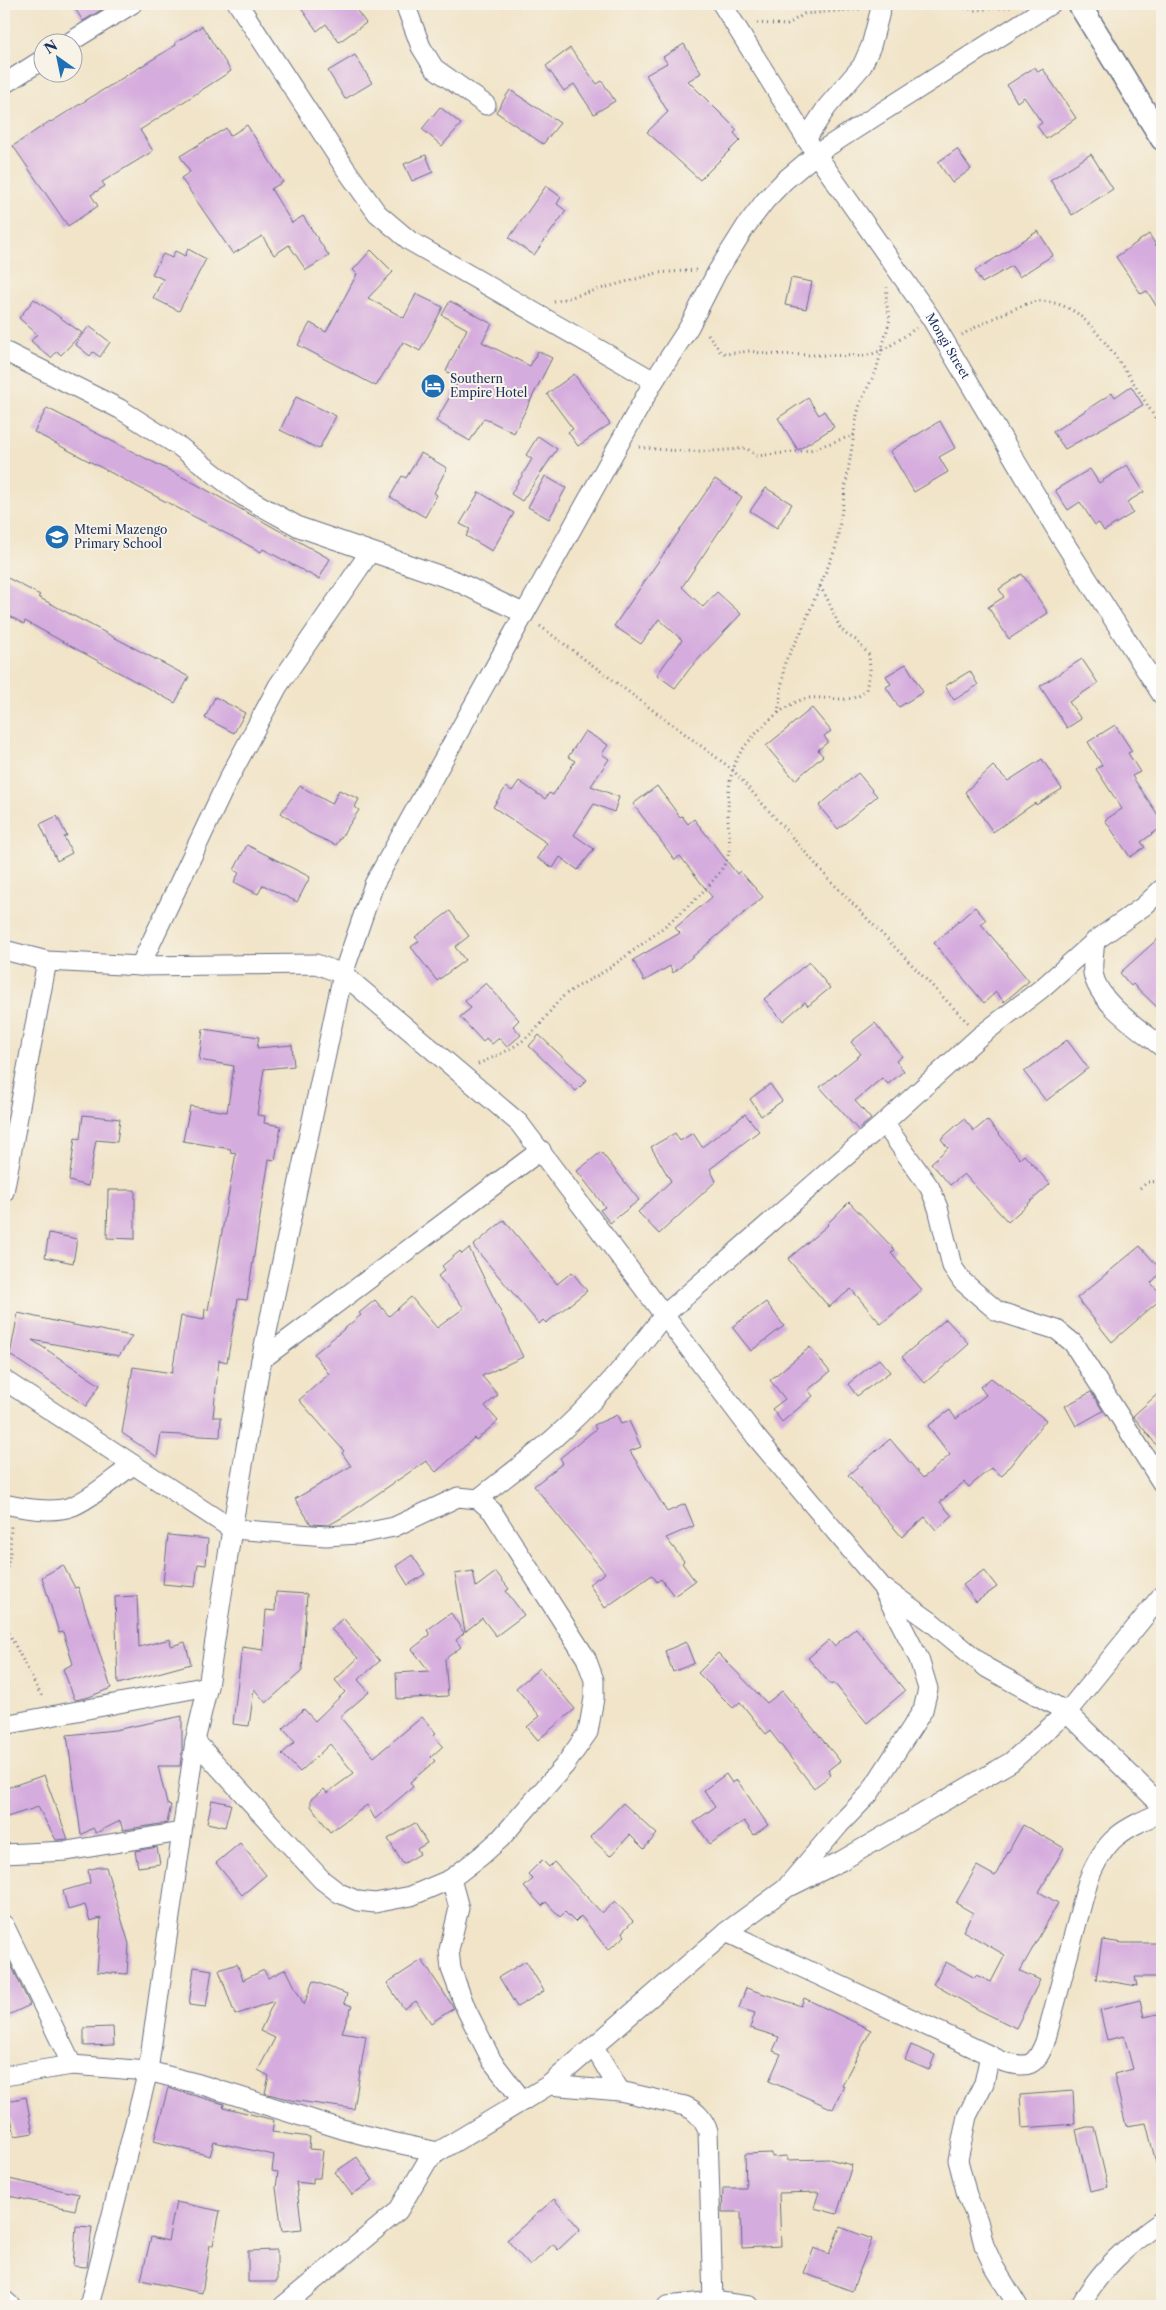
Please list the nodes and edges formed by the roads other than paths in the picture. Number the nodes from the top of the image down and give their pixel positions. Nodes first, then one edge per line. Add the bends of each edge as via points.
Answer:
1 (132, 4) edge
2 (238, 4) edge
3 (405, 4) edge
4 (1079, 4) edge
5 (882, 6) edge
6 (1048, 6) edge
7 (726, 12) edge
8 (82, 35) edge
9 (32, 66) edge
10 (4, 84) edge
11 (486, 105) dead end
12 (1162, 139) edge
13 (811, 147) junction
14 (4, 350) edge
15 (654, 381) junction
16 (370, 552) junction
17 (523, 613) junction
18 (1162, 695) edge
19 (1162, 889) edge
20 (1095, 941) junction
21 (4, 950) edge
22 (47, 961) junction
23 (140, 966) junction
24 (343, 974) junction
25 (1162, 1047) edge
26 (884, 1124) junction
27 (541, 1150) junction
28 (4, 1192) edge
29 (664, 1315) junction
30 (261, 1360) junction
31 (4, 1380) edge
32 (133, 1465) junction
33 (1162, 1483) edge
34 (478, 1499) junction
35 (10, 1505) edge
36 (232, 1529) junction
37 (882, 1587) junction
38 (1162, 1595) edge
39 (208, 1686) junction
40 (1067, 1712) junction
41 (4, 1725) edge
42 (195, 1741) junction
43 (1162, 1806) edge
44 (1162, 1812) edge
45 (181, 1832) junction
46 (4, 1854) edge
47 (451, 1879) junction
48 (785, 1889) junction
49 (4, 1926) edge
50 (726, 1932) junction
51 (594, 2047) junction
52 (990, 2055) junction
53 (72, 2065) junction
54 (148, 2071) junction
55 (4, 2076) edge
56 (549, 2085) junction
57 (620, 2091) junction
58 (523, 2101) junction
59 (438, 2152) junction
60 (1162, 2221) edge
61 (4, 2300) edge
62 (713, 2301) junction
63 (11, 2306) edge
64 (89, 2306) edge
65 (283, 2306) edge
66 (667, 2306) edge
67 (749, 2306) edge
68 (1018, 2306) edge
69 (1080, 2306) edge

1 - 8 street
2 - 15 street via 377,213 410,241
3 - 11 street via 421,47 434,68
4 - 12 street
5 - 13 street via 862,66 827,107
6 - 13 street
7 - 13 street, Mongi Street
9 - 10 street
13 - 15 street via 765,201 717,272
13 - 18 street, Mongi Street via 931,318 1060,536
14 - 16 street via 120,409 180,447 243,496 275,514 299,527
15 - 17 street
16 - 17 street via 456,581
16 - 23 street via 278,686 228,780
17 - 24 street via 374,884
19 - 20 street
20 - 25 street via 1093,972 1099,989 1122,1015
20 - 26 street via 1041,989 980,1036
21 - 22 street
22 - 23 street
22 - 28 street
23 - 24 street via 316,964
24 - 27 street via 519,1123
24 - 30 street
26 - 29 street
26 - 33 street via 930,1188 952,1266 962,1281 997,1311 1057,1330 1073,1342
27 - 29 street
27 - 30 street
29 - 34 street via 608,1384 554,1438
29 - 37 street via 756,1437
30 - 36 street
31 - 32 street
32 - 35 street via 71,1507 54,1509
32 - 36 street
34 - 36 street via 458,1497 394,1527 358,1534 326,1536
34 - 47 street via 492,1511 586,1658 594,1680 594,1698 588,1732 565,1765 500,1839
36 - 39 street
37 - 40 street via 987,1668
37 - 48 street via 920,1659 928,1689 923,1710 869,1794
38 - 40 street
39 - 41 street
39 - 42 street
40 - 43 street
40 - 48 street via 1011,1762 841,1861
42 - 45 street
42 - 47 street via 322,1880 339,1893 358,1901 375,1902 411,1896
44 - 52 street via 1109,1842 1097,1858 1038,2058 1031,2064 1020,2066
45 - 46 street via 68,1851
45 - 54 street
47 - 58 street via 459,1908 449,1950 451,1969 466,2009 492,2061
48 - 50 street
49 - 53 street
50 - 51 street
50 - 52 street
51 - 56 street
51 - 57 street
52 - 68 street via 984,2083 968,2116 958,2160 984,2245
53 - 54 street
53 - 55 street
54 - 59 street via 387,2141
54 - 64 street
56 - 57 street
56 - 58 street
57 - 62 street via 685,2106 704,2121 708,2131
58 - 59 street
59 - 65 street via 428,2160 398,2211
60 - 69 street via 1111,2263 1088,2290
61 - 63 street
62 - 66 street
62 - 67 street

